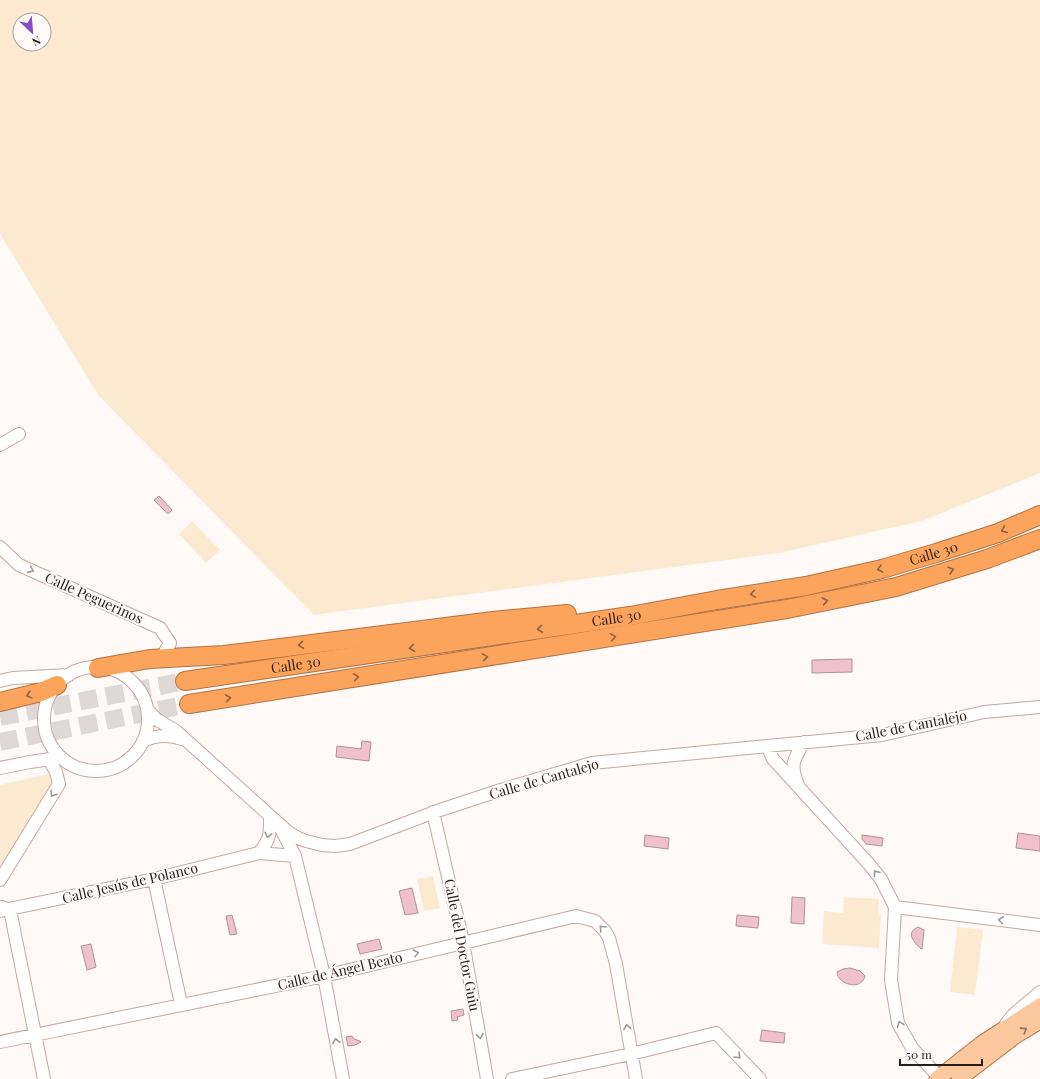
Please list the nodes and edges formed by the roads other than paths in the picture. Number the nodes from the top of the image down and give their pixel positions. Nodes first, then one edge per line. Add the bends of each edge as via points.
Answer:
1 (19, 434) dead end
2 (0, 445) edge
3 (1040, 515) edge
4 (1040, 539) edge
5 (0, 548) edge
6 (717, 600) junction
7 (162, 659) junction
8 (98, 668) junction
9 (63, 680) junction
10 (0, 681) edge
11 (185, 681) tunnel mouth
12 (0, 702) edge
13 (189, 704) tunnel mouth
14 (1040, 707) edge
15 (147, 709) junction
16 (186, 740) junction
17 (143, 741) junction
18 (804, 742) junction
19 (767, 746) junction
20 (55, 758) junction
21 (0, 768) edge
22 (800, 790) junction
23 (433, 812) junction
24 (270, 816) junction
25 (279, 825) junction
26 (306, 841) junction
27 (260, 853) junction
28 (296, 856) junction
29 (154, 879) junction
30 (0, 880) edge
31 (895, 907) junction
32 (3, 909) edge
33 (1040, 925) edge
34 (463, 942) junction
35 (324, 976) junction
36 (1040, 992) edge
37 (181, 1004) junction
38 (1040, 1006) edge
39 (1040, 1021) edge
40 (1002, 1029) junction
41 (36, 1034) junction
42 (0, 1042) edge
43 (631, 1054) junction
44 (938, 1078) edge
45 (44, 1079) edge
46 (343, 1079) edge
47 (487, 1079) edge
48 (512, 1079) edge
49 (636, 1079) edge
50 (760, 1079) edge
51 (959, 1079) edge

1 - 2 street
3 -> 6 highway, Calle 30 via 998,532 882,569 806,586
13 -> 4 highway, Calle 30 via 794,608 896,587 987,559
5 -> 7 street, Calle Peguerinos via 19,565 160,628 170,643
6 -> 7 highway via 493,621 224,656
6 -> 11 highway, Calle 30 via 622,618
7 - 8 highway
8 - 9 street via 82,669
8 - 15 street via 114,671 130,680 142,696
9 - 10 street via 13,678
9 -> 12 highway via 41,692
9 - 20 street via 49,696 44,710 44,725
14 - 18 street, Calle de Cantalejo via 984,712 882,735
15 - 16 street, Calle de Cantalejo via 150,714
15 - 17 street via 148,724
16 - 17 street, Calle de Cantalejo via 161,735
16 - 24 street, Calle de Cantalejo
17 - 20 street via 124,763 110,770 84,770
18 - 19 street, Calle de Cantalejo
18 - 22 street via 795,756 793,771
19 - 22 street via 773,759
19 - 23 street, Calle de Cantalejo via 592,763
20 - 21 street
20 -> 30 street via 59,784
31 -> 22 street via 881,879
23 - 26 street, Calle de Cantalejo via 350,844 335,846
23 - 34 street, Calle del Doctor Guiu
24 - 25 street, Calle de Cantalejo
24 -> 27 street via 270,835
25 - 26 street, Calle de Cantalejo
25 - 28 street
26 - 28 street
27 - 28 street, Calle Jesús de Polanco
27 - 29 street, Calle Jesús de Polanco
28 - 35 street
29 - 32 street, Calle Jesús de Polanco
29 - 37 street
33 -> 31 street
44 -> 31 street via 912,1048 898,1023 891,980
32 - 41 street
35 -> 34 street, Calle de Ángel Beato
43 -> 34 street, Calle de Ángel Beato via 612,946 605,931 595,921 576,916
34 -> 47 street, Calle del Doctor Guiu
35 - 37 street, Calle de Ángel Beato
46 -> 35 street
36 - 40 street via 1013,1015
37 - 41 street, Calle de Ángel Beato
38 - 40 main road
51 -> 39 main road
40 - 44 main road
41 - 42 street, Calle de Ángel Beato
41 - 45 street
43 - 48 street
43 - 49 street, Calle de Ángel Beato
43 -> 50 street via 716,1033

